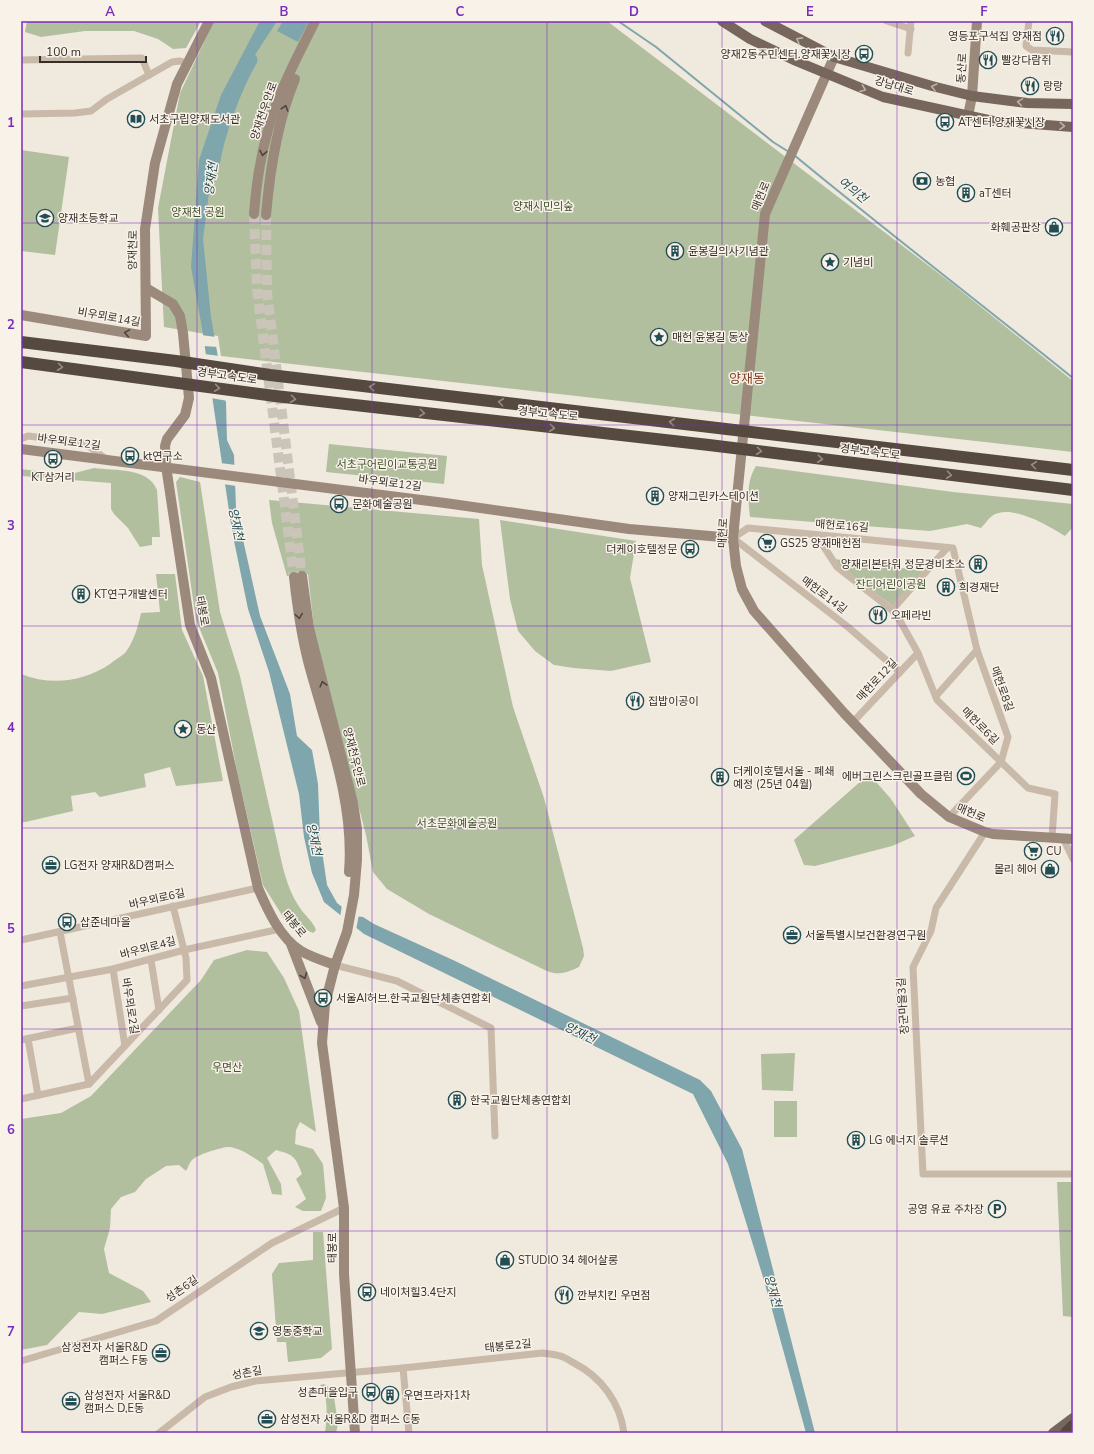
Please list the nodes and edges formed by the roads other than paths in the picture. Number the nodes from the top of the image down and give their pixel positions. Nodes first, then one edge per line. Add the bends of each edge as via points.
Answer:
1 (209, 21) edge
2 (315, 21) edge
3 (322, 21) edge
4 (722, 21) edge
5 (765, 21) edge
6 (887, 21) edge
7 (911, 21) edge
8 (978, 21) edge
9 (1029, 21) edge
10 (911, 30) junction
11 (1073, 52) edge
12 (303, 53) junction
13 (908, 53) dead end
14 (834, 57) junction
15 (21, 60) edge
16 (188, 63) junction
17 (149, 75) junction
18 (827, 75) junction
19 (972, 96) junction
20 (1073, 104) edge
21 (21, 114) edge
22 (968, 116) junction
23 (1073, 127) edge
24 (254, 214) tunnel mouth
25 (266, 215) tunnel mouth
26 (146, 288) junction
27 (21, 315) edge
28 (21, 342) edge
29 (21, 362) edge
30 (21, 439) edge
31 (21, 448) edge
32 (105, 458) junction
33 (166, 466) junction
34 (1073, 470) edge
35 (1073, 490) edge
36 (817, 536) junction
37 (733, 538) junction
38 (950, 548) junction
39 (298, 576) tunnel mouth
40 (892, 610) junction
41 (977, 650) junction
42 (918, 653) junction
43 (900, 672) junction
44 (936, 696) junction
45 (852, 722) junction
46 (1001, 762) junction
47 (949, 817) junction
48 (985, 832) junction
49 (1052, 838) junction
50 (1068, 839) edge
51 (1073, 859) edge
52 (258, 888) junction
53 (173, 906) junction
54 (280, 929) junction
55 (60, 932) junction
56 (21, 940) edge
57 (289, 940) junction
58 (184, 950) junction
59 (151, 960) junction
60 (335, 965) junction
61 (113, 969) junction
62 (69, 976) junction
63 (21, 986) edge
64 (73, 998) junction
65 (21, 1006) edge
66 (159, 1010) junction
67 (322, 1025) junction
68 (78, 1028) junction
69 (24, 1039) edge
70 (125, 1046) junction
71 (89, 1084) junction
72 (38, 1095) junction
73 (21, 1099) edge
74 (495, 1136) dead end
75 (1073, 1174) edge
76 (344, 1208) junction
77 (21, 1361) edge
78 (403, 1368) junction
79 (352, 1372) junction
80 (1073, 1418) edge
81 (1073, 1426) edge
82 (160, 1433) edge
83 (355, 1433) edge
84 (409, 1433) edge
85 (624, 1433) edge
86 (1053, 1433) edge
87 (1066, 1433) edge

1 - 16 street, 양재천로
2 - 12 street, 양재천우안로
3 - 12 street, 양재천우안로
4 - 18 main road, 강남대로 via 750,39
14 -> 5 main road, 강남대로
6 - 10 street
7 - 10 street
8 - 19 street, 동산로
9 - 11 street via 1026,46 1032,50
10 - 13 street
12 -> 24 street, 양재천우안로 via 276,106 268,129
25 -> 12 street, 양재천우안로 via 279,130
14 - 18 street, 매헌로
19 -> 14 main road, 강남대로
15 - 17 street via 142,58
16 - 17 street via 172,62
16 - 26 street, 양재천로 via 172,98 155,163 145,229
17 - 21 street via 91,111
18 -> 22 main road, 강남대로 via 883,97
18 - 37 street, 매헌로 via 765,214
20 -> 19 main road, 강남대로 via 1027,103
19 - 22 street, 동산로
22 -> 23 main road, 강남대로 via 992,121
26 -> 27 street, 비우뫼로14길 via 146,336
26 - 33 street via 173,304 180,316 183,333 189,398 185,415 167,439
34 -> 28 highway, 경부고속도로
29 -> 35 highway, 경부고속도로 via 255,393
30 - 32 street via 28,436 84,443
31 - 32 street, 바우뫼로12길
32 - 33 street, 바우뫼로12길
33 - 37 street, 바우뫼로12길 via 629,529
33 - 52 street, 태봉로 via 190,625 211,678
36 - 37 street, 매헌로16길 via 748,528
36 - 38 street, 매헌로16길
36 - 40 street, 매헌로6길 via 837,567
37 - 43 street, 매헌로14길 via 848,627
37 - 45 street, 매헌로 via 742,589 754,610
38 - 40 street
38 - 41 street, 매헌로8길
39 - 60 street, 양재천우안로 via 357,829 357,860 349,924
40 - 42 street, 매헌로6길 via 900,619
41 - 44 street
41 - 46 street, 매헌로8길 via 1008,737
42 - 43 street, 매헌로12길
42 - 44 street, 매헌로6길
43 - 45 street, 매헌로12길
44 - 46 street, 매헌로6길 via 937,700
45 - 47 street, 매헌로 via 921,794
46 - 47 street, 매헌로8길
46 - 49 street, 매헌로6길 via 1028,788 1055,794
47 - 48 street, 매헌로
48 - 49 street, 매헌로
48 - 75 street, 장군마을3길 via 936,908 931,931 913,966 923,1174
49 - 50 street, 매헌로
50 - 51 street
52 - 53 street, 바우뫼로6길
52 - 54 street, 태봉로
53 - 55 street, 바우뫼로6길
53 - 58 street, 바우뫼로2길
54 - 57 street, 태봉로
54 - 58 street, 바우뫼로4길
55 - 56 street, 바우뫼로6길
55 - 62 street
57 - 60 street, 태봉로 via 300,950
57 -> 67 street
58 - 59 street, 바우뫼로4길
58 - 66 street, 바우뫼로2길 via 187,980
59 - 61 street, 바우뫼로4길
59 - 66 street
60 - 67 street, 태봉로
60 - 74 street via 397,981 491,1028
61 - 62 street, 바우뫼로4길
61 - 70 street, 바우뫼로2길
62 - 63 street, 바우뫼로4길
62 - 64 street
64 - 65 street
64 - 68 street
66 - 70 street, 바우뫼로2길
67 - 76 street, 태봉로 via 323,1059
68 - 69 street
68 - 71 street
69 - 72 street
70 - 71 street, 바우뫼로2길
71 - 72 street
72 - 73 street
76 - 77 street, 성촌6길 via 272,1243 156,1321
76 - 79 street, 태봉로 via 344,1274
78 - 79 street, 태봉로2길
78 - 84 street
78 - 85 street, 태봉로2길 via 542,1353 561,1356 590,1371 604,1385 621,1415
79 - 82 street, 성촌길 via 255,1381 230,1387 205,1397
79 - 83 street, 태봉로
80 - 86 main road
81 - 87 highway

